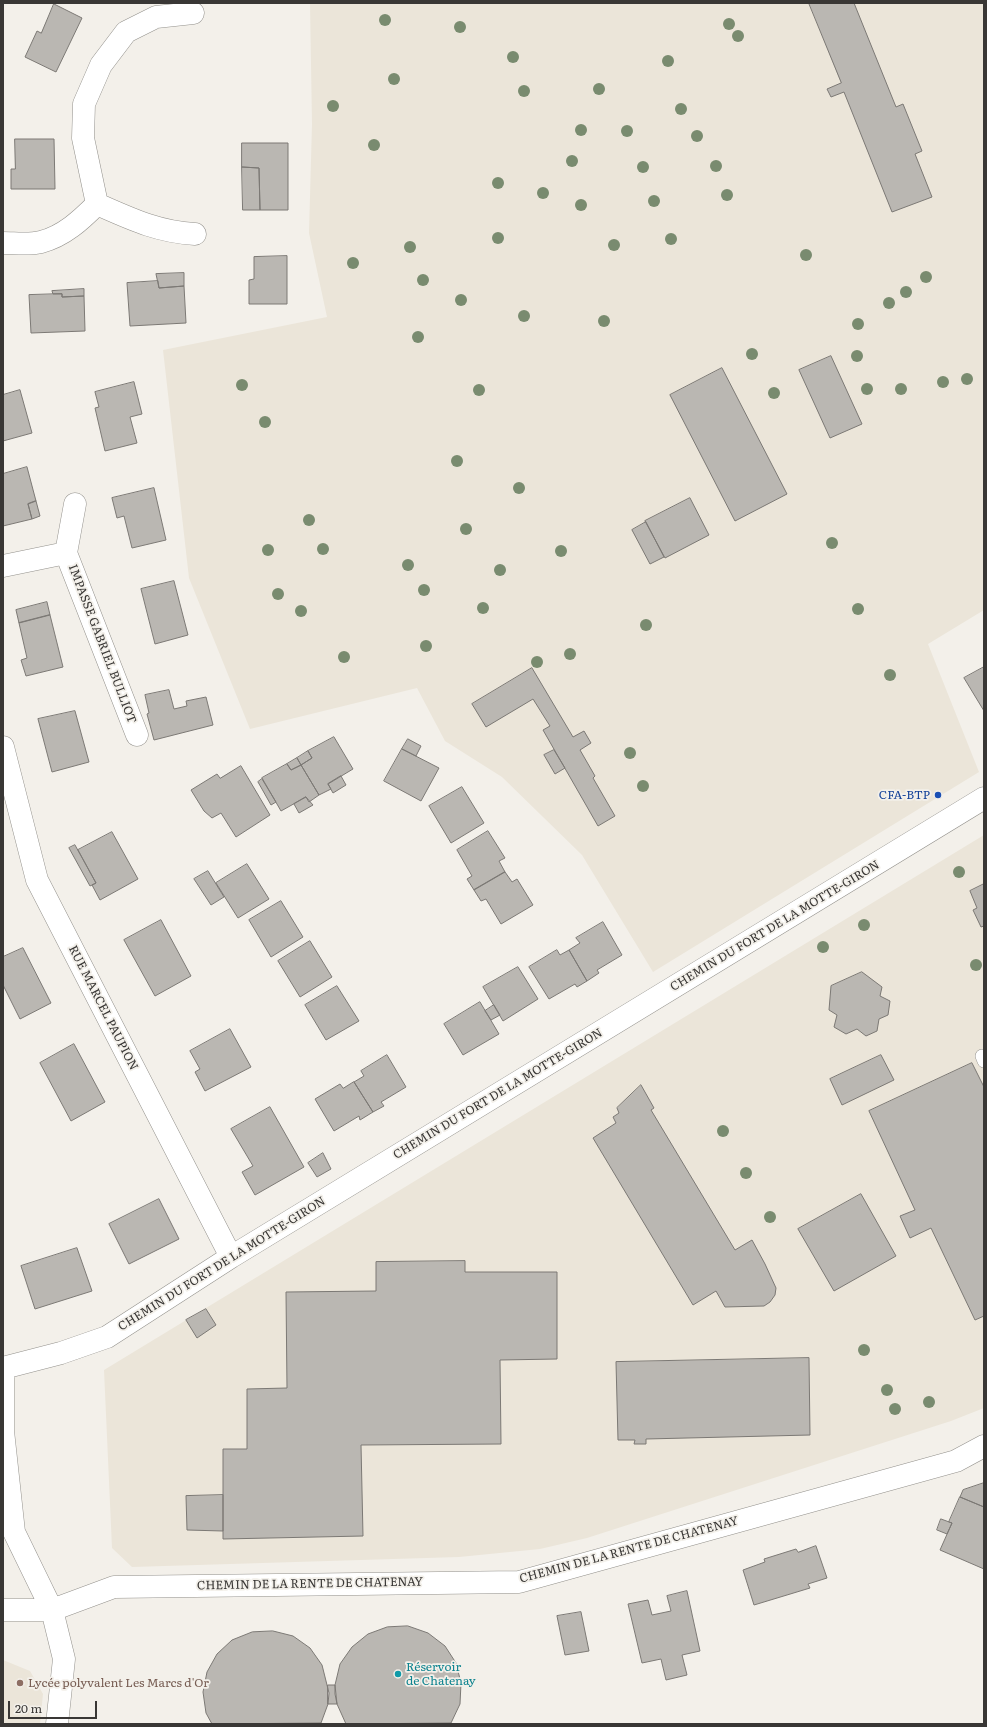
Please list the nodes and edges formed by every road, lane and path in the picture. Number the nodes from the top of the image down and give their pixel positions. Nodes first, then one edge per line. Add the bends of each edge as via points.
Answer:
1 (192, 13) dead end
2 (97, 204) junction
3 (195, 234) dead end
4 (3, 243) edge
5 (75, 504) dead end
6 (66, 553) junction
7 (3, 566) edge
8 (137, 735) dead end
9 (3, 747) edge
10 (984, 798) edge
11 (231, 1257) junction
12 (3, 1368) edge
13 (984, 1446) edge
14 (3, 1610) edge
15 (52, 1610) junction
16 (57, 1724) edge

1 - 2 street via 156,17 126,32 101,65 84,104 83,138
2 - 3 street via 150,227 172,233
2 - 4 street via 77,223 58,235 40,242
5 - 6 street, IMPASSE GABRIEL BULLIOT
6 - 7 street, IMPASSE GABRIEL BULLIOT
6 - 8 street, IMPASSE GABRIEL BULLIOT
9 - 11 street, RUE MARCEL PAUPION via 37,880
10 - 11 street, CHEMIN DU FORT DE LA MOTTE-GIRON
11 - 12 street, CHEMIN DU FORT DE LA MOTTE-GIRON via 106,1337 61,1353
12 - 15 street via 4,1431 14,1532
13 - 15 street, CHEMIN DE LA RENTE DE CHATENAY via 956,1461 519,1582 114,1587
14 - 15 street
15 - 16 street via 64,1660

